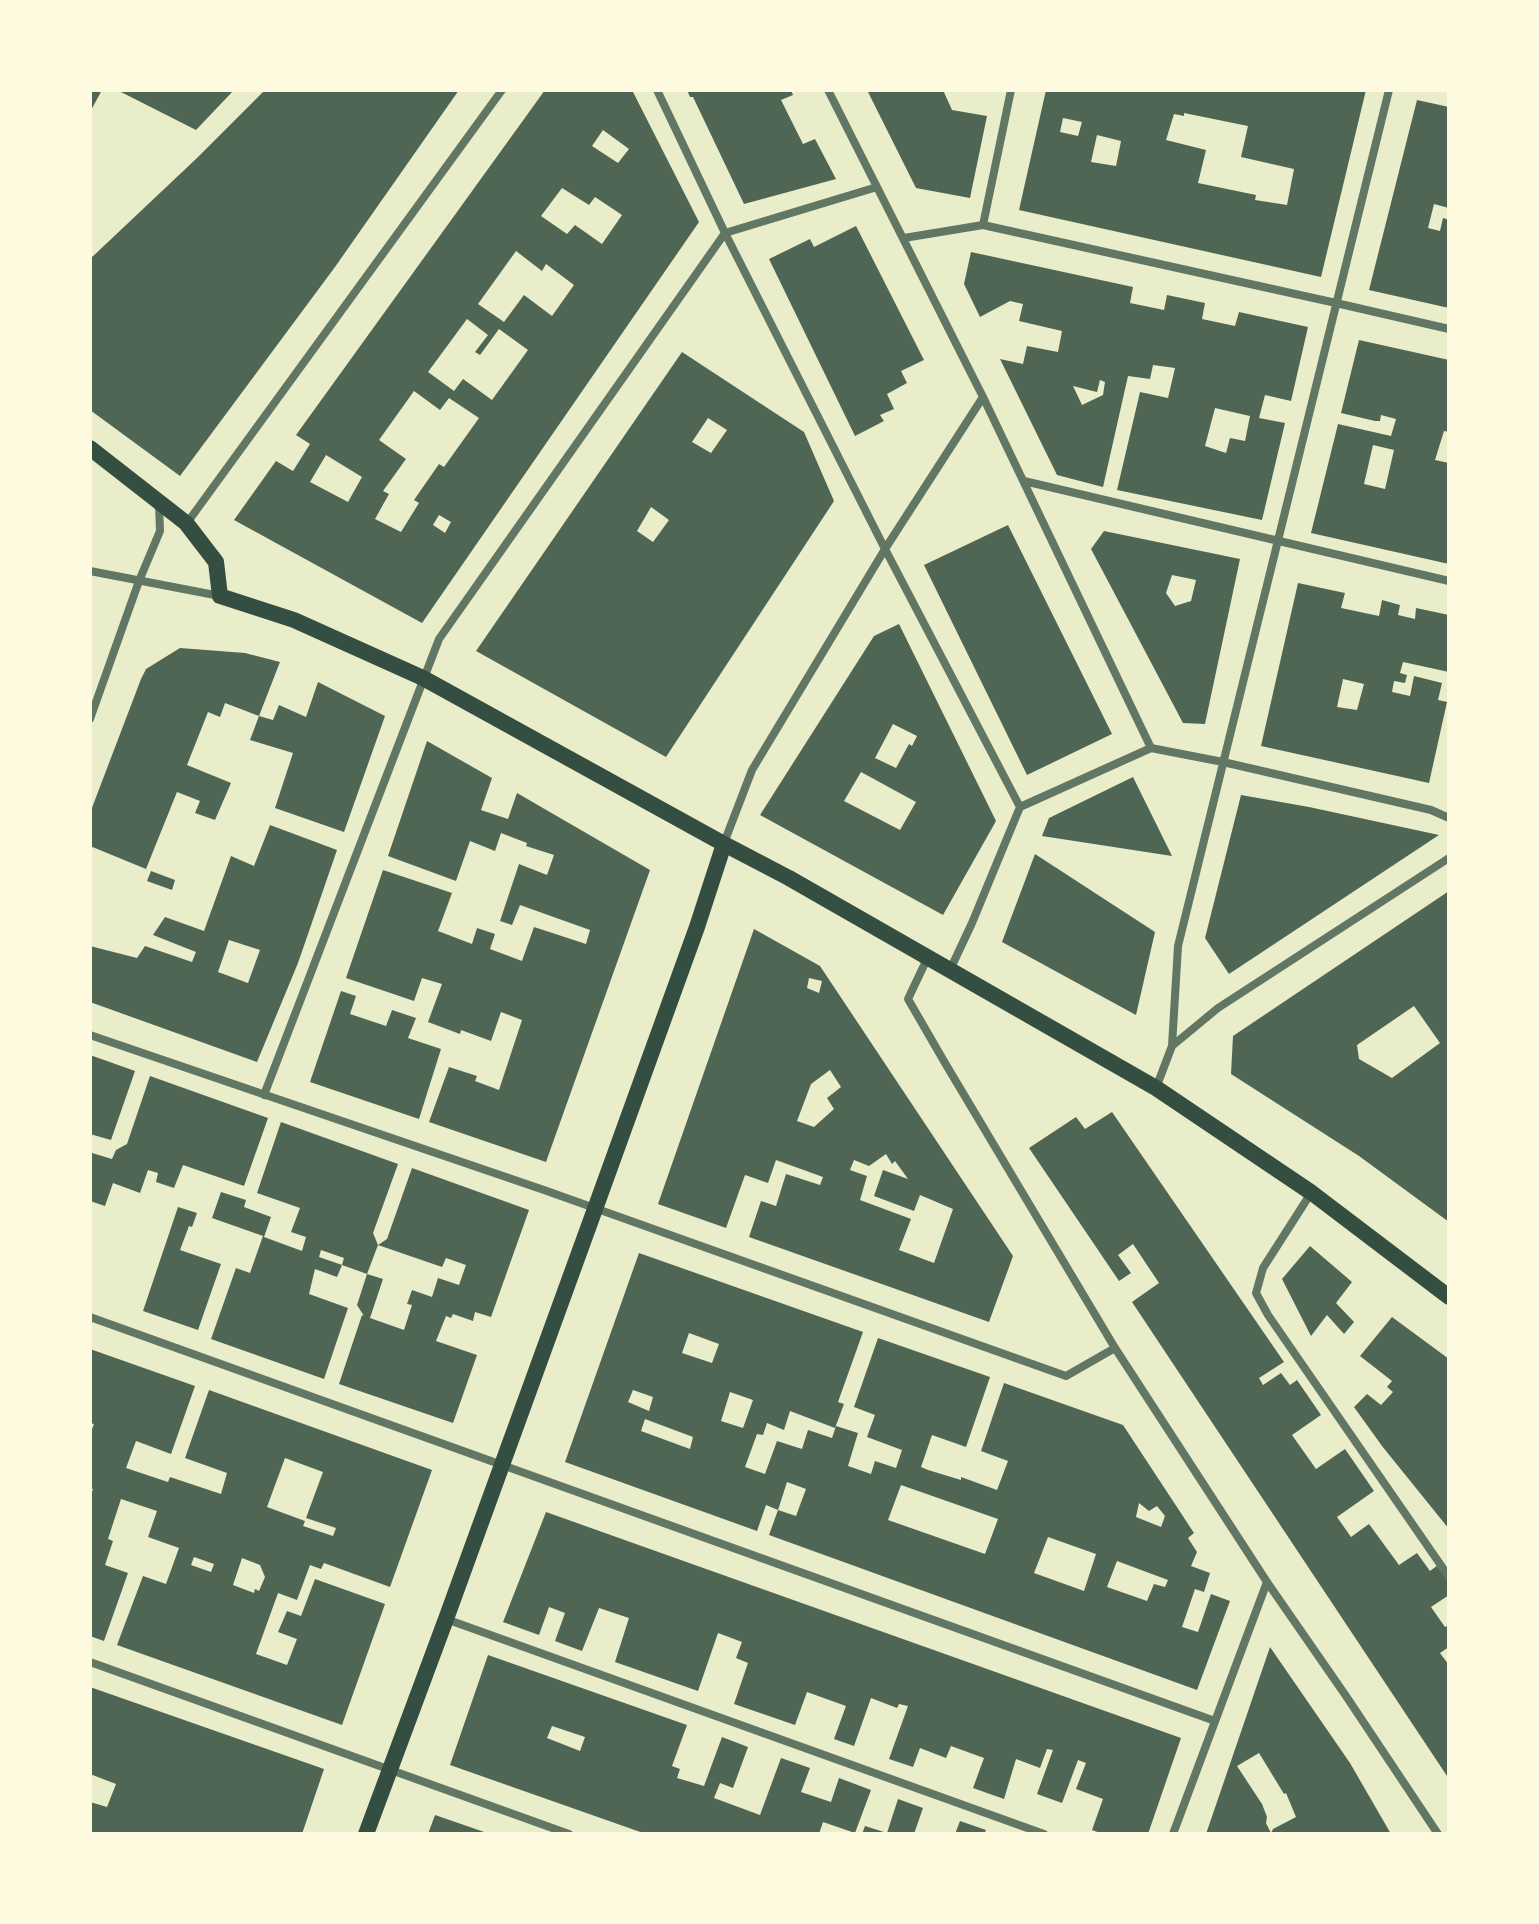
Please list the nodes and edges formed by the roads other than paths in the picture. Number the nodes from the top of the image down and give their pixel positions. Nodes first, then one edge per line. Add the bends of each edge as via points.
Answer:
1 (502, 90) edge
2 (657, 90) edge
3 (828, 90) edge
4 (1011, 90) edge
5 (1389, 90) edge
6 (877, 187) junction
7 (983, 225) junction
8 (725, 233) junction
9 (904, 238) junction
10 (1336, 303) junction
11 (1449, 329) edge
12 (983, 397) junction
13 (90, 448) edge
14 (1024, 481) junction
15 (159, 501) junction
16 (186, 523) junction
17 (1279, 541) junction
18 (885, 549) junction
19 (90, 571) edge
20 (139, 581) junction
21 (1449, 581) edge
22 (220, 596) junction
23 (423, 678) junction
24 (90, 719) edge
25 (1151, 748) junction
26 (1223, 762) junction
27 (1020, 807) junction
28 (1449, 818) edge
29 (724, 844) junction
30 (1449, 858) edge
31 (927, 959) junction
32 (949, 970) junction
33 (90, 1035) edge
34 (1172, 1046) junction
35 (1156, 1088) junction
36 (264, 1095) junction
37 (1312, 1193) junction
38 (595, 1209) junction
39 (1449, 1297) edge
40 (90, 1317) edge
41 (1115, 1348) junction
42 (502, 1465) junction
43 (1449, 1577) edge
44 (1267, 1582) junction
45 (446, 1619) junction
46 (90, 1662) edge
47 (1215, 1721) junction
48 (389, 1769) junction
49 (366, 1834) edge
50 (569, 1834) edge
51 (1044, 1834) edge
52 (1173, 1834) edge
53 (1438, 1834) edge

1 - 16 street
2 - 8 street
3 - 6 street
4 - 7 street
5 - 10 street
6 - 8 street
6 - 9 street
7 - 9 street
7 - 10 street
8 - 18 street
8 - 23 street via 439,639
9 - 12 street
10 - 11 street
10 - 17 street
12 - 14 street
12 - 18 street
13 - 15 main road
14 - 17 street
14 - 25 street
15 - 16 main road
15 - 20 street via 160,531
16 - 22 main road via 216,562
17 - 21 street
17 - 26 street
18 - 27 street
18 - 29 street via 752,770
19 - 20 street
20 - 22 street
20 - 24 street
22 - 23 main road via 294,620
23 - 29 main road
23 - 36 street
25 - 26 street
25 - 27 street
26 - 28 street
26 - 34 street via 1178,946
27 - 32 street
29 - 31 main road
29 - 38 main road
30 - 34 street via 1218,1008
31 - 32 main road
31 - 41 street via 908,999
32 - 35 main road
33 - 36 street
34 - 35 street
35 - 37 main road
36 - 38 street
37 - 39 main road
37 - 43 street via 1263,1268 1256,1293
38 - 41 street via 1066,1376
38 - 42 main road
40 - 42 street
41 - 44 street
42 - 45 main road
42 - 47 street
44 - 47 street
44 - 53 street
45 - 48 main road
45 - 51 street
46 - 48 street
47 - 52 street
48 - 49 main road
48 - 50 street

